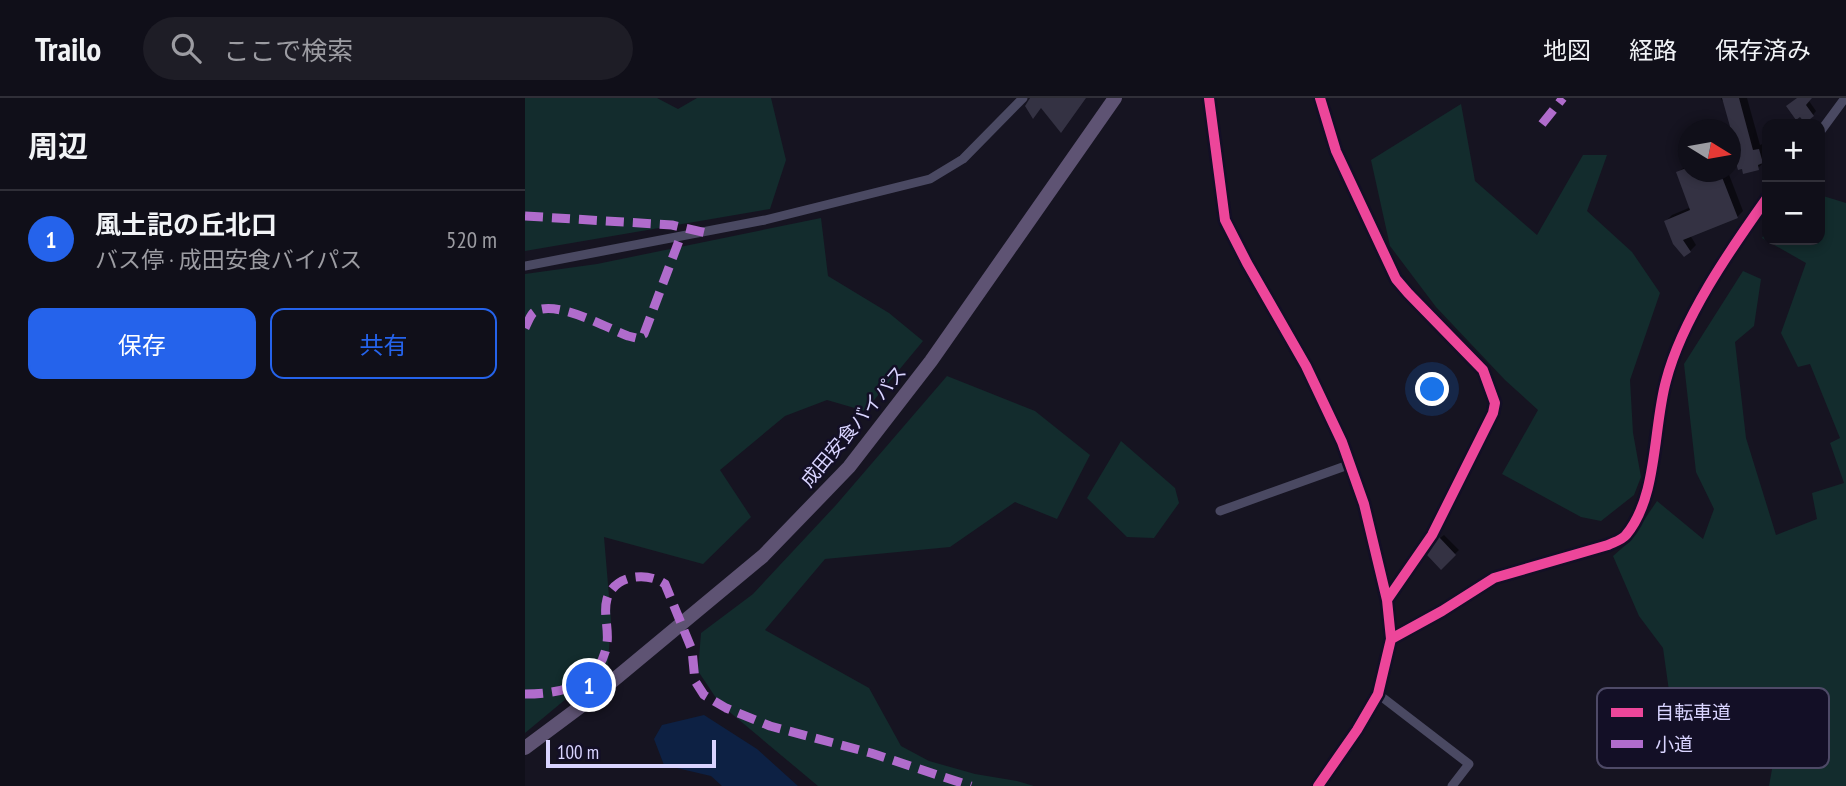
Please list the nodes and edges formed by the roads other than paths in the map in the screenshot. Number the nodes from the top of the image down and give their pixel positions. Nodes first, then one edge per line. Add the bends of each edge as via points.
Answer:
1 (1023, 98) edge
2 (1115, 98) edge
3 (1209, 98) edge
4 (1320, 98) edge
5 (1845, 98) edge
6 (1825, 125) edge
7 (1762, 206) edge
8 (525, 266) edge
9 (1351, 464) junction
10 (1220, 511) dead end
11 (1387, 600) junction
12 (1391, 639) junction
13 (1378, 694) junction
14 (525, 748) edge
15 (1318, 786) edge
16 (1452, 786) edge

1 - 8 street via 963,159 930,179 765,220
2 - 14 main road, 成田安食バイパス via 931,361 849,467 763,556
3 - 9 street via 1225,220 1306,366
4 - 11 street via 1336,151 1397,279 1483,370 1495,403 1432,535
5 - 6 street
7 - 12 street via 1690,319 1666,377 1648,494 1625,537 1494,578
9 - 10 street
9 - 11 street
11 - 12 street
12 - 13 street
13 - 15 street
13 - 16 street via 1469,764

